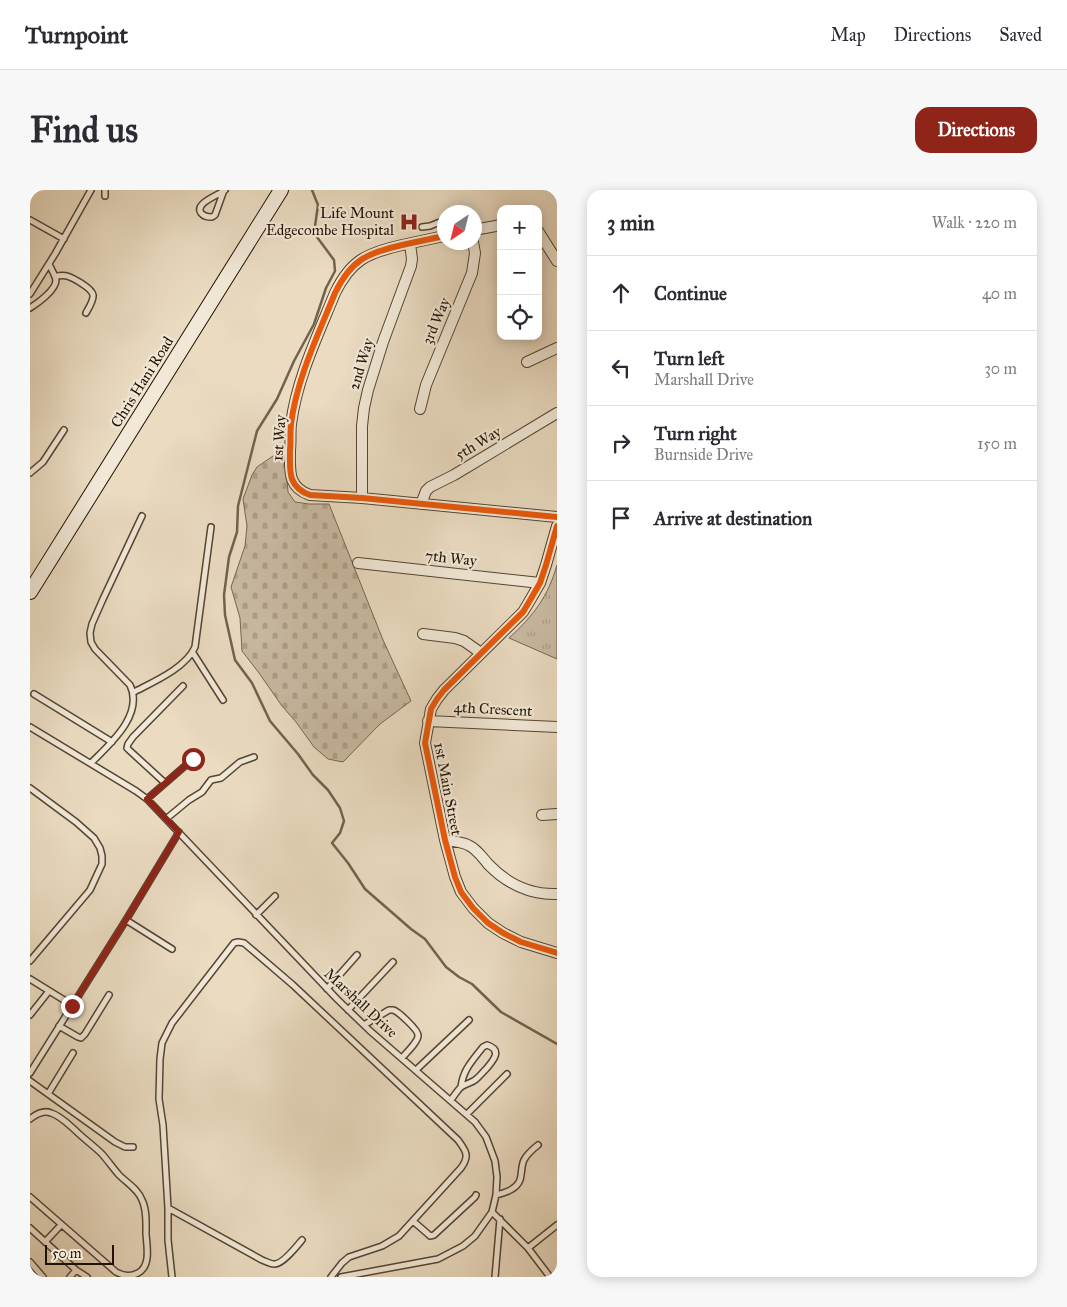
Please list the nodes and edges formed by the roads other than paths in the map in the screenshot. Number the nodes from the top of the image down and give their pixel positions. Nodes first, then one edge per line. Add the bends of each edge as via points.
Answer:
1 (91, 190) edge
2 (281, 190) edge
3 (224, 191) edge
4 (30, 220) edge
5 (437, 223) edge
6 (497, 226) edge
7 (422, 227) dead end
8 (482, 229) edge
9 (437, 238) edge
10 (542, 238) edge
11 (64, 239) junction
12 (410, 244) junction
13 (475, 250) edge
14 (557, 261) edge
15 (49, 264) junction
16 (55, 276) junction
17 (30, 294) edge
18 (30, 308) edge
19 (86, 313) dead end
20 (557, 348) edge
21 (527, 362) dead end
22 (420, 410) dead end
23 (557, 413) edge
24 (64, 430) dead end
25 (30, 473) edge
26 (362, 498) junction
27 (422, 504) junction
28 (142, 516) dead end
29 (557, 517) edge
30 (557, 526) edge
31 (212, 527) dead end
32 (358, 563) dead end
33 (540, 583) junction
34 (30, 592) edge
35 (423, 634) dead end
36 (193, 653) junction
37 (481, 653) junction
38 (183, 686) dead end
39 (134, 692) junction
40 (34, 694) dead end
41 (223, 700) dead end
42 (428, 721) junction
43 (30, 726) edge
44 (557, 727) edge
45 (112, 742) junction
46 (254, 758) dead end
47 (193, 759) dead end
48 (90, 763) junction
49 (166, 782) junction
50 (30, 788) edge
51 (147, 799) junction
52 (557, 814) edge
53 (542, 815) dead end
54 (166, 819) junction
55 (179, 832) junction
56 (445, 840) junction
57 (557, 894) edge
58 (275, 896) dead end
59 (256, 915) junction
60 (126, 920) junction
61 (172, 949) dead end
62 (557, 953) edge
63 (357, 955) dead end
64 (30, 961) edge
65 (393, 962) dead end
66 (30, 979) edge
67 (327, 989) junction
68 (49, 991) junction
69 (109, 995) dead end
70 (72, 1006) junction
71 (348, 1010) junction
72 (30, 1015) edge
73 (469, 1020) dead end
74 (364, 1025) junction
75 (59, 1026) junction
76 (72, 1053) dead end
77 (402, 1058) junction
78 (416, 1070) junction
79 (30, 1073) edge
80 (507, 1074) dead end
81 (30, 1081) edge
82 (461, 1087) junction
83 (48, 1094) junction
84 (451, 1100) junction
85 (467, 1114) junction
86 (30, 1119) edge
87 (538, 1145) dead end
88 (133, 1147) dead end
89 (476, 1195) dead end
90 (496, 1195) junction
91 (30, 1197) edge
92 (168, 1208) junction
93 (492, 1212) junction
94 (500, 1219) junction
95 (413, 1221) junction
96 (61, 1224) junction
97 (557, 1225) edge
98 (30, 1228) edge
99 (302, 1240) dead end
100 (45, 1242) junction
101 (528, 1248) junction
102 (30, 1262) edge
103 (76, 1270) junction
104 (372, 1274) edge
105 (43, 1277) edge
106 (70, 1277) edge
107 (87, 1277) edge
108 (172, 1277) edge
109 (330, 1277) edge
110 (341, 1277) edge
111 (495, 1277) edge
112 (550, 1277) edge

1 - 11 lane
2 - 34 main road, Chris Hani Road
3 - 3 lane via 215,215 207,217 202,214 202,204
4 - 11 lane
5 - 7 lane
6 - 8 street
9 - 12 street, 1st Way
10 - 14 street
11 - 15 lane
12 - 26 street, 2nd Way via 411,266 380,351 364,408
12 - 26 street, 1st Way via 365,257 341,280 305,368 294,409 290,476 297,488 310,494
13 - 22 street, 3rd Way via 472,273 426,385
15 - 16 lane
15 - 17 lane
16 - 18 lane via 51,290
16 - 19 lane via 70,277 92,292
20 - 21 street
23 - 27 street, 5th Way via 430,487
24 - 25 lane via 43,462
26 - 27 street, 1st Way
27 - 29 street, 1st Way
28 - 39 lane via 90,633 95,650
30 - 33 street, 1st Main Street
31 - 36 lane
32 - 33 street, 7th Way
33 - 37 street, 1st Main Street via 523,612
35 - 37 street via 456,638
36 - 39 lane via 171,671
36 - 41 lane
37 - 42 street, 1st Main Street via 444,690 431,709
38 - 49 lane via 127,748
39 - 45 lane via 128,719
40 - 45 lane
42 - 44 street, 4th Crescent
42 - 56 street, 1st Main Street via 425,743
43 - 48 lane, Marshall Drive
45 - 48 lane
46 - 54 lane via 240,762 221,778 211,780 202,792
47 - 49 lane
48 - 51 lane, Marshall Drive
49 - 51 lane
50 - 64 lane via 94,838 100,848 102,864 90,890
51 - 54 lane, Marshall Drive
52 - 53 street
54 - 55 lane, Marshall Drive
55 - 59 lane, Marshall Drive
55 - 60 lane
56 - 57 street via 472,847 501,877 514,884 532,892
56 - 62 street, 1st Main Street via 454,877 473,908 503,933
58 - 59 lane
59 - 67 lane, Marshall Drive
60 - 61 lane
60 - 70 lane
63 - 67 lane
65 - 71 lane
66 - 68 lane
67 - 71 lane, Marshall Drive
68 - 70 lane
68 - 72 lane
69 - 75 lane via 82,1038
70 - 75 lane
71 - 74 lane, Marshall Drive
73 - 78 lane
74 - 77 lane, Marshall Drive
74 - 77 lane via 392,1010 414,1027 418,1037
75 - 79 lane
76 - 83 lane
77 - 78 lane, Marshall Drive
78 - 84 lane, Marshall Drive
80 - 85 lane
81 - 83 lane
82 - 82 lane via 462,1077 483,1047 492,1046 496,1054 494,1060 475,1080
82 - 84 lane
83 - 88 lane via 115,1142
84 - 85 lane, Marshall Drive
85 - 90 lane, Marshall Drive via 486,1138 495,1161
86 - 96 lane via 42,1112 51,1112 64,1120 138,1192 145,1207 146,1264 141,1272 124,1276
87 - 90 lane via 524,1161 516,1186
89 - 95 lane via 430,1236
90 - 93 lane, Marshall Drive
91 - 96 lane
92 - 95 lane via 159,1099 162,1043 172,1024 238,942 244,943 293,985 463,1147 466,1162
92 - 99 lane via 272,1264 282,1261
92 - 108 lane
93 - 94 lane
93 - 104 lane, Marshall Drive via 475,1236 452,1253
94 - 101 lane
94 - 111 lane
95 - 109 lane via 390,1242 350,1257
96 - 100 lane
97 - 101 lane
98 - 100 lane
100 - 103 lane
101 - 112 lane
102 - 105 lane
103 - 106 lane
103 - 107 lane
104 - 110 lane, Marshall Drive

